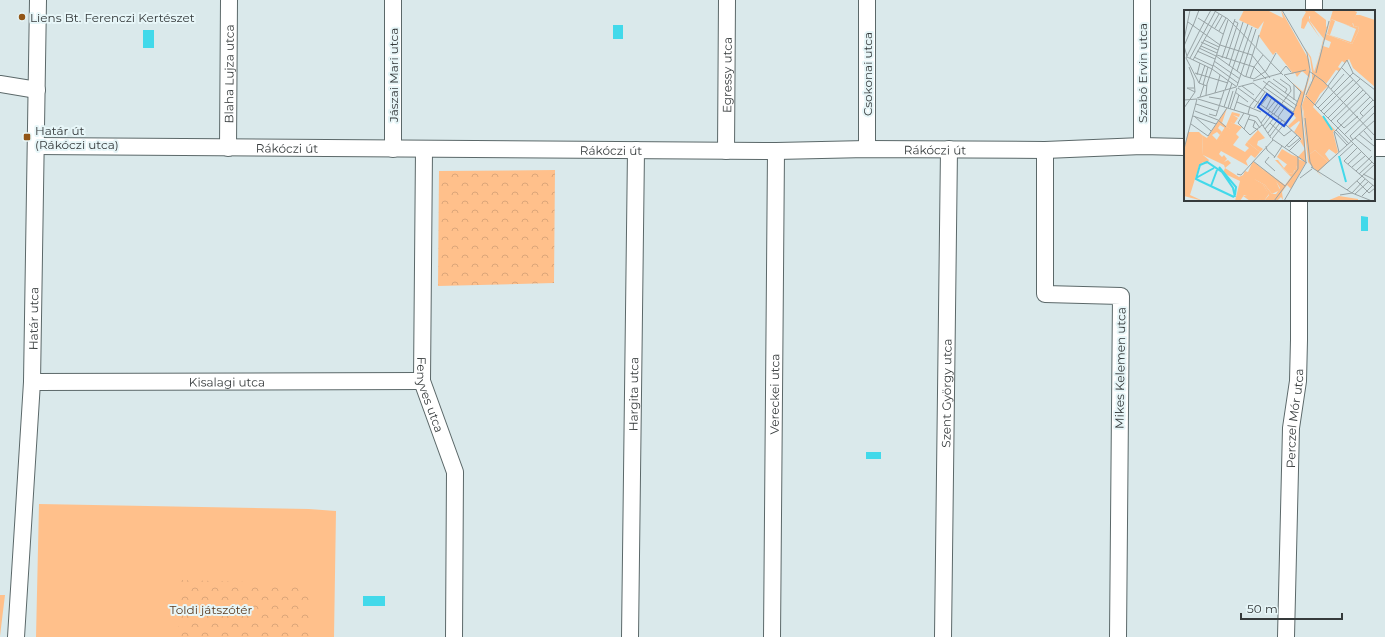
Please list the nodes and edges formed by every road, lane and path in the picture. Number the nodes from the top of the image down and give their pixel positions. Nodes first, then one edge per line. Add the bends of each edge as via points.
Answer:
1 (38, 0) edge
2 (229, 0) edge
3 (393, 0) edge
4 (727, 0) edge
5 (867, 0) edge
6 (1142, 0) edge
7 (0, 84) edge
8 (37, 90) junction
9 (36, 146) junction
10 (1142, 146) junction
11 (1184, 147) edge
12 (228, 148) junction
13 (393, 149) junction
14 (867, 149) junction
15 (949, 149) junction
16 (424, 150) junction
17 (636, 150) junction
18 (1045, 150) junction
19 (726, 151) junction
20 (776, 151) junction
21 (1299, 201) edge
22 (422, 381) junction
23 (32, 382) junction
24 (16, 637) edge
25 (454, 637) edge
26 (630, 637) edge
27 (772, 637) edge
28 (943, 637) edge
29 (1118, 637) edge
30 (1286, 637) edge

1 - 8 street, Határ utca
2 - 12 street, Blaha Lujza utca
3 - 13 street, Jászai Mari utca
4 - 19 street, Egressy utca
5 - 14 street, Csokonai utca
6 - 10 street, Szabó Ervin utca
7 - 8 street
8 - 9 street, Határ utca
9 - 12 street, Rákóczi út
9 - 23 street, Határ utca
10 - 11 street, Rákóczi út
10 - 18 street, Rákóczi út
12 - 13 street, Rákóczi út
13 - 16 street, Rákóczi út
14 - 15 street, Rákóczi út
14 - 20 street, Rákóczi út
15 - 18 street, Rákóczi út
15 - 28 street, Szent György utca
16 - 17 street, Rákóczi út
16 - 22 street, Fenyves utca
17 - 19 street, Rákóczi út
17 - 26 street, Hargita utca
18 - 29 street, Mikes Kelemen utca via 1045,294 1121,296
19 - 20 street, Rákóczi út
20 - 27 street, Vereckei utca
21 - 30 street, Perczel Mór utca via 1298,381 1291,428
22 - 23 street, Kisalagi utca
22 - 25 street, Fenyves utca via 455,472
23 - 24 street, Határ utca

